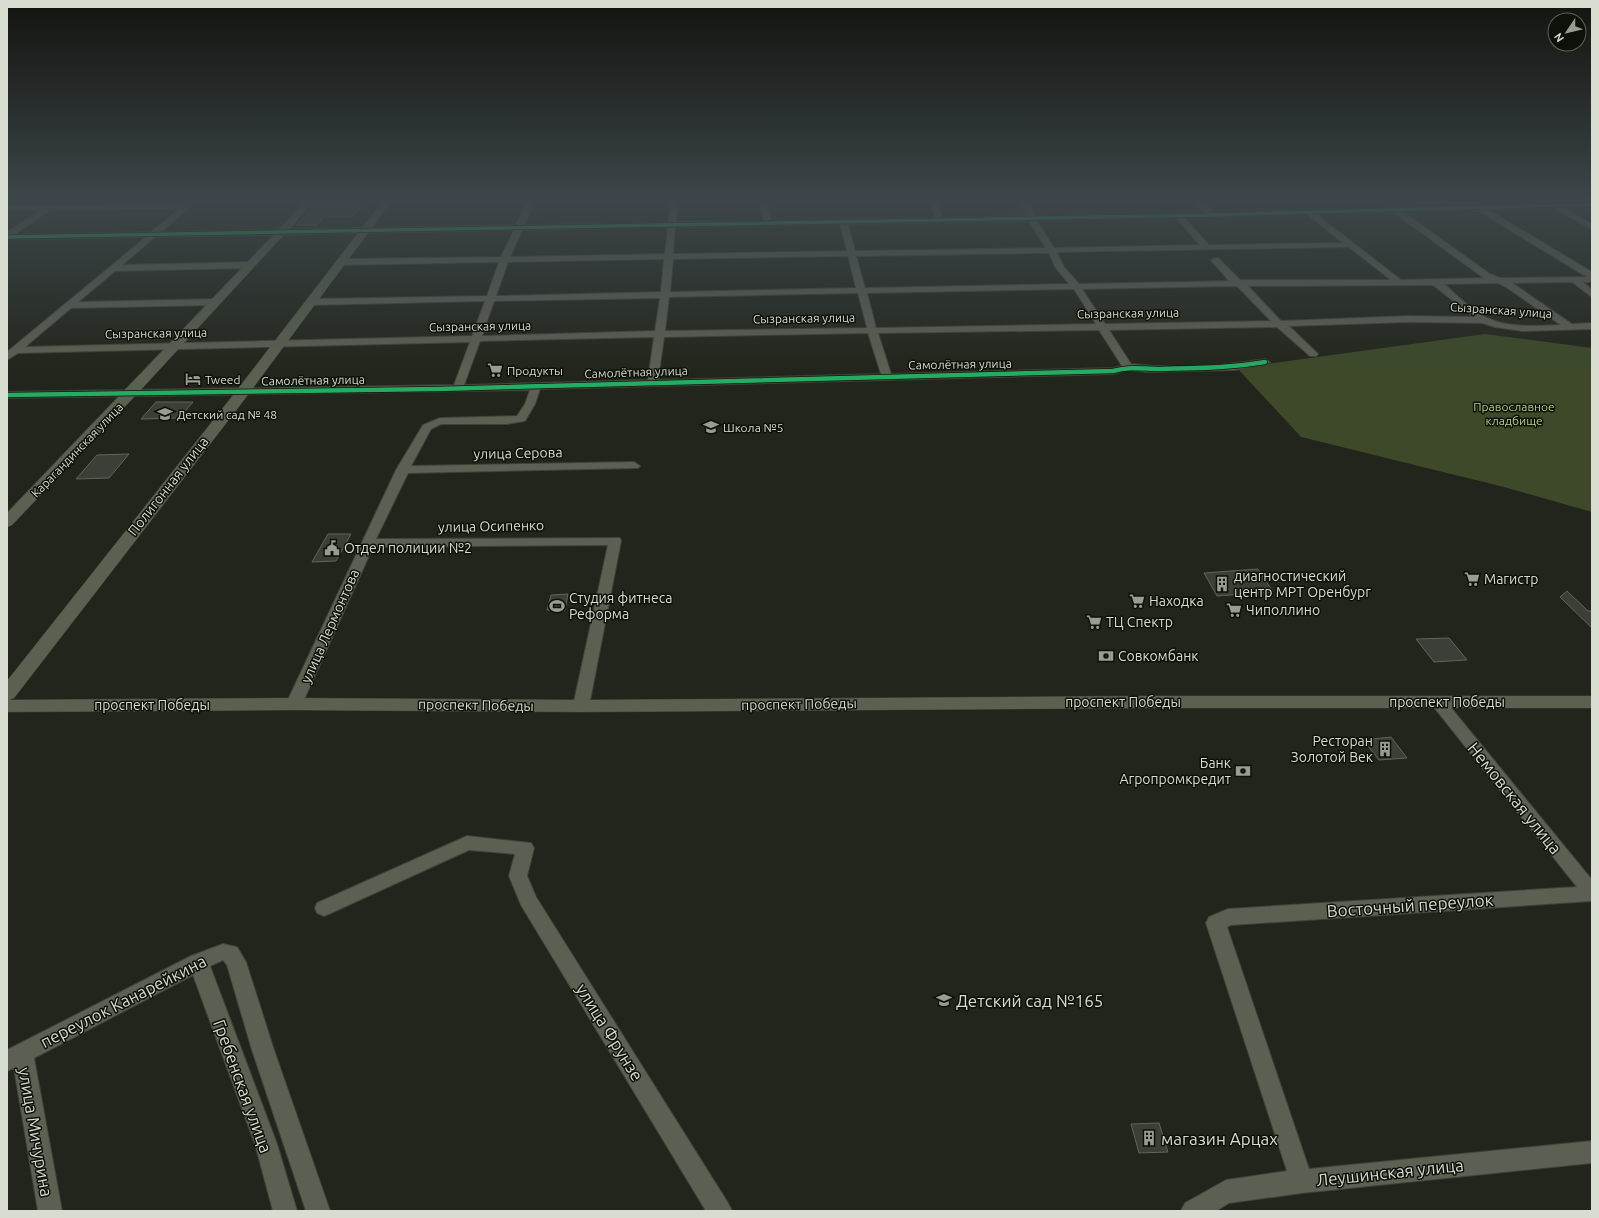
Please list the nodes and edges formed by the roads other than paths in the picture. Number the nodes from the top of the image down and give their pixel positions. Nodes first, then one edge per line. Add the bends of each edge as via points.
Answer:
1 (125, 259) edge
2 (258, 259) edge
3 (344, 259) edge
4 (568, 259) edge
5 (669, 259) edge
6 (853, 259) edge
7 (1056, 259) edge
8 (1369, 259) edge
9 (1463, 259) edge
10 (1563, 259) edge
11 (504, 260) junction
12 (1215, 260) dead end
13 (342, 262) junction
14 (252, 265) junction
15 (114, 268) junction
16 (1592, 277) edge
17 (1574, 279) junction
18 (1499, 281) junction
19 (1398, 282) junction
20 (1435, 282) junction
21 (1238, 283) junction
22 (1076, 286) junction
23 (862, 290) junction
24 (665, 294) junction
25 (1592, 294) edge
26 (490, 298) junction
27 (216, 302) junction
28 (312, 302) junction
29 (69, 305) junction
30 (1483, 320) junction
31 (1279, 324) junction
32 (1103, 326) junction
33 (1592, 326) edge
34 (1570, 327) junction
35 (872, 330) junction
36 (660, 334) junction
37 (476, 339) junction
38 (281, 343) junction
39 (176, 346) junction
40 (16, 350) junction
41 (1312, 354) dead end
42 (7, 357) edge
43 (1265, 362) dead end
44 (1128, 367) junction
45 (887, 376) junction
46 (653, 382) junction
47 (536, 386) junction
48 (458, 388) junction
49 (132, 392) junction
50 (244, 392) junction
51 (7, 395) edge
52 (634, 466) dead end
53 (402, 470) junction
54 (7, 522) edge
55 (368, 543) junction
56 (7, 694) edge
57 (1438, 702) junction
58 (1592, 702) edge
59 (294, 704) junction
60 (7, 706) edge
61 (581, 706) junction
62 (1592, 893) edge
63 (324, 908) dead end
64 (198, 962) junction
65 (236, 962) joint
66 (15, 1057) edge
67 (1592, 1152) edge
68 (1302, 1181) junction
69 (50, 1211) edge
70 (285, 1211) edge
71 (318, 1211) edge
72 (720, 1211) edge
73 (1193, 1211) edge

1 - 15 street
2 - 14 main road, Карагандинская улица
3 - 13 main road, Полигонная улица
4 - 11 street
5 - 24 street
6 - 23 street
7 - 22 street via 1060,268
8 - 19 street
9 - 18 street via 1487,276
10 - 16 street
11 - 13 street
11 - 26 street
12 - 21 street
13 - 28 main road, Полигонная улица
14 - 15 street
14 - 27 main road, Карагандинская улица
15 - 29 street
16 - 17 street
17 - 18 street
17 - 25 street
18 - 20 street
18 - 34 street via 1509,285
19 - 20 street
19 - 21 street
20 - 30 street
21 - 22 street
21 - 31 street via 1244,286
22 - 23 street
22 - 32 street
23 - 24 street
23 - 35 street
24 - 26 street
24 - 36 street
26 - 28 street
26 - 37 street
27 - 29 street
27 - 39 main road, Карагандинская улица
28 - 38 main road, Полигонная улица
29 - 40 street
30 - 31 street, Сызранская улица via 1409,319
30 - 34 street, Сызранская улица via 1504,326
31 - 32 street, Сызранская улица
31 - 41 street
32 - 35 street, Сызранская улица
32 - 44 street
33 - 34 street, Сызранская улица
35 - 36 street, Сызранская улица
35 - 45 street
36 - 37 street, Сызранская улица
36 - 46 street
37 - 38 street, Сызранская улица
37 - 48 street
38 - 39 street, Сызранская улица
38 - 50 main road, Полигонная улица
39 - 40 street, Сызранская улица
39 - 49 main road, Карагандинская улица
40 - 42 street
43 - 44 street, Самолётная улица via 1219,367
44 - 45 street, Самолётная улица via 1122,370 1099,371
45 - 46 street, Самолётная улица
46 - 47 street, Самолётная улица
47 - 48 street, Самолётная улица
47 - 53 street, улица Лермонтова via 521,419 434,422 427,427
48 - 50 street, Самолётная улица
49 - 50 street, Самолётная улица
49 - 51 street, Самолётная улица
49 - 54 main road, Карагандинская улица
50 - 56 main road, Полигонная улица
52 - 53 street, улица Серова
53 - 55 street, улица Лермонтова
55 - 59 street, улица Лермонтова
55 - 61 street, улица Осипенко via 615,540
57 - 58 main road, проспект Победы
57 - 61 main road, проспект Победы
57 - 62 street, Немовская улица
59 - 60 main road, проспект Победы
59 - 61 main road, проспект Победы
62 - 68 street, Восточный переулок via 1228,917 1216,923
63 - 72 street, улица Фрунзе via 467,843 525,848 518,876 528,900
64 - 65 street, переулок Канарейкина via 223,952 230,954
64 - 66 street, переулок Канарейкина
64 - 70 street, Гребенская улица via 266,1144
65 - 71 street, Гребенская улица
66 - 69 street, улица Мичурина
67 - 68 street, Леушинская улица
68 - 73 street, Леушинская улица via 1226,1192

